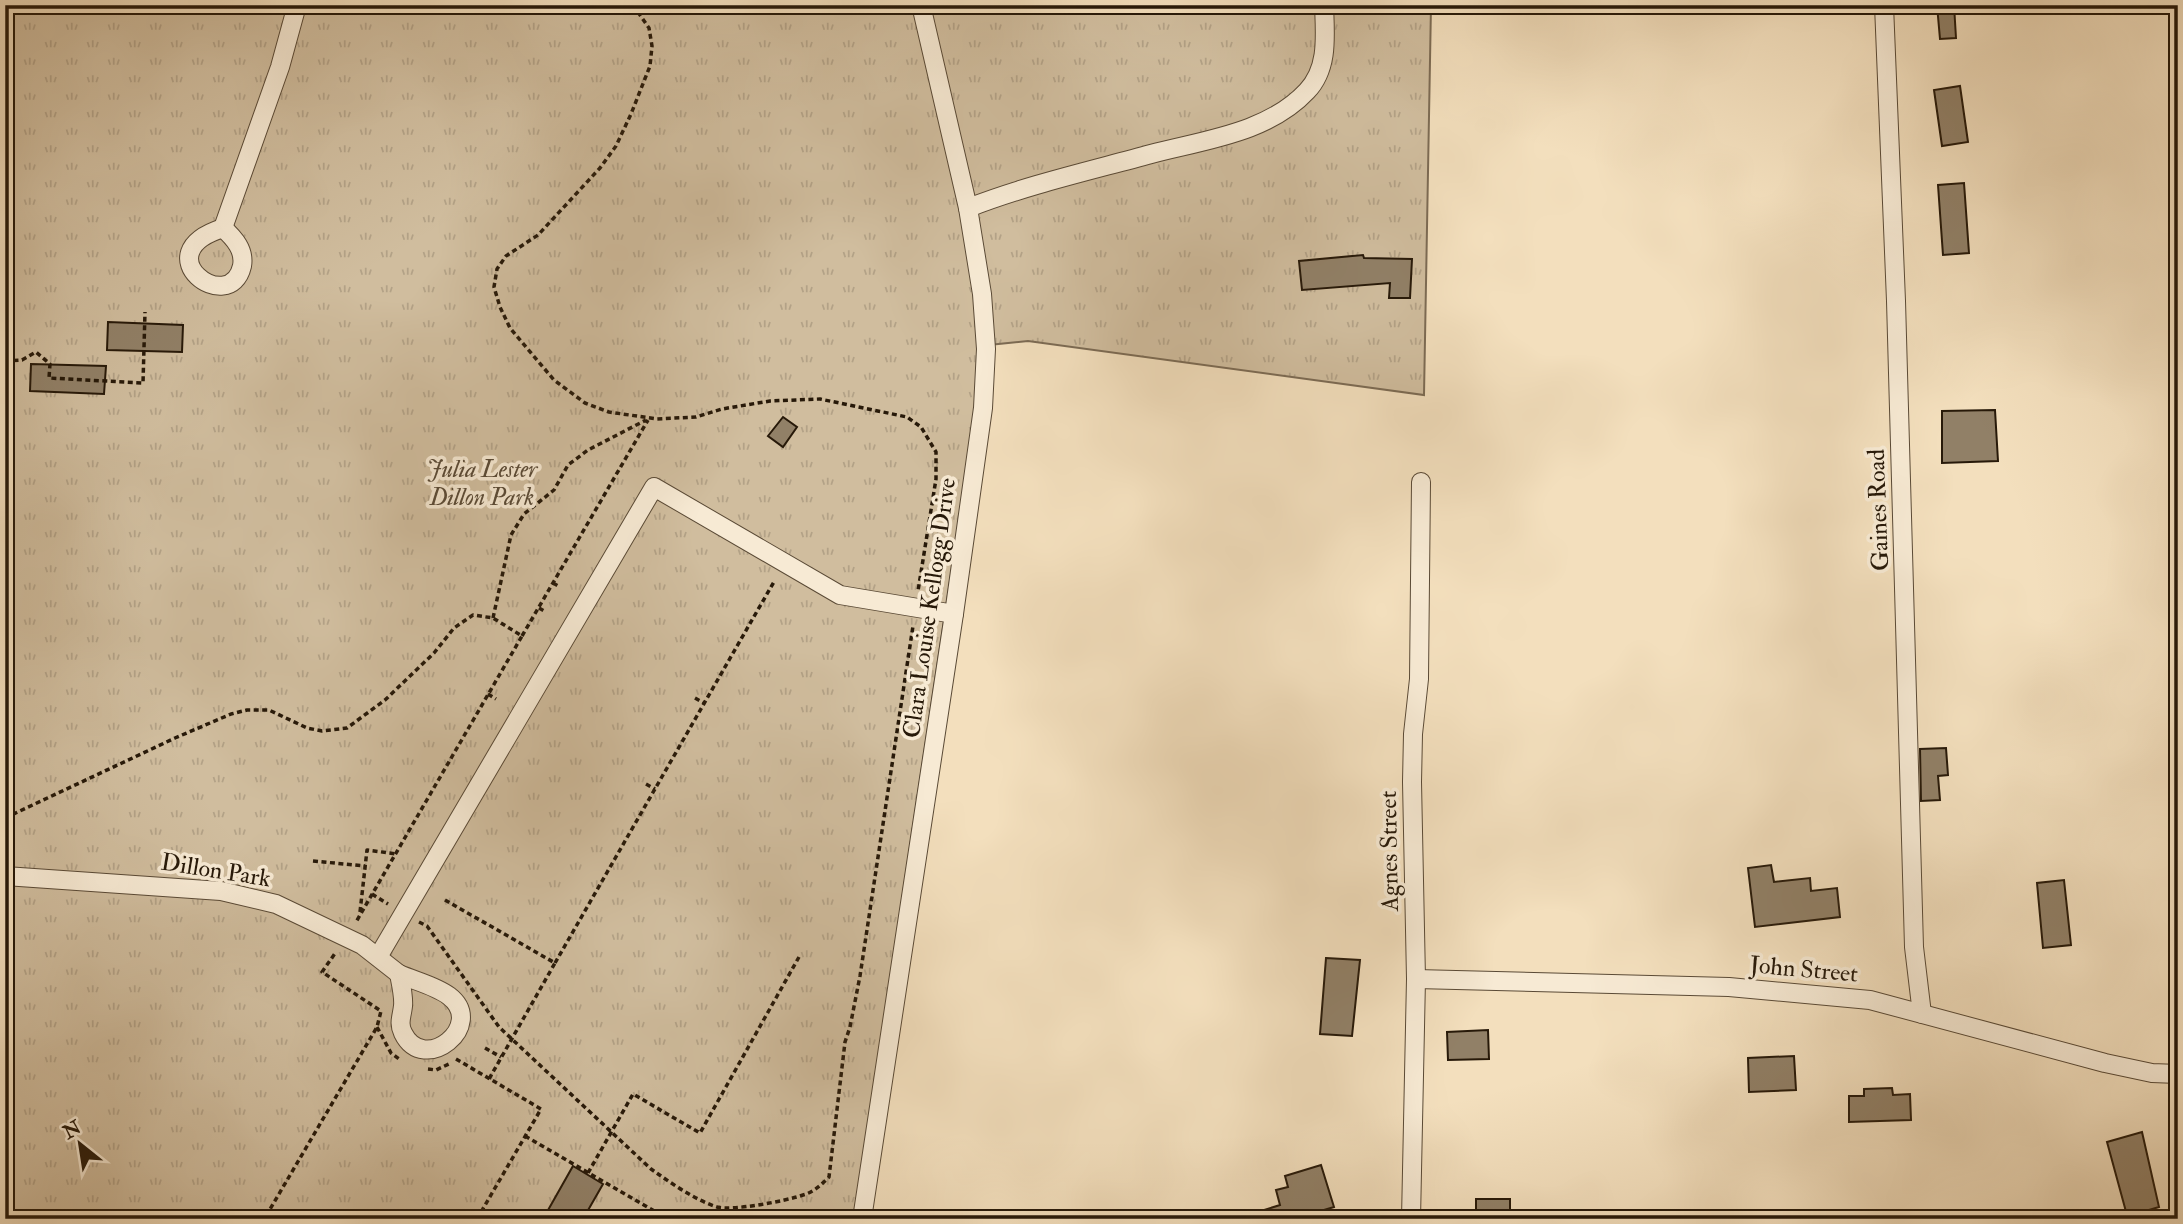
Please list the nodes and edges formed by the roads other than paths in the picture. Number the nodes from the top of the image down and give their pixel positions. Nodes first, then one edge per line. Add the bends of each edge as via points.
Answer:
1 (297, 5) edge
2 (922, 5) edge
3 (1324, 5) edge
4 (1885, 5) edge
5 (968, 208) junction
6 (223, 228) dead end
7 (1421, 482) dead end
8 (954, 614) junction
9 (5, 876) edge
10 (378, 957) junction
11 (400, 974) junction
12 (1416, 979) junction
13 (1922, 1014) junction
14 (2178, 1074) edge
15 (863, 1219) edge
16 (1411, 1219) edge

1 - 6 street
2 - 5 street, Clara Louise Kellogg Drive
3 - 5 street via 1322,65 1308,90 1281,113 1241,131 1014,190
4 - 13 street, Gaines Road via 1914,947
5 - 8 street, Clara Louise Kellogg Drive via 986,349 983,408
7 - 12 street, Agnes Street via 1420,640 1412,782
8 - 10 street via 840,595 654,487
8 - 15 street, Clara Louise Kellogg Drive
9 - 10 street, Dillon Park via 221,891 276,904
10 - 11 street, Dillon Park
11 - 11 street, Dillon Park via 454,1001 460,1020 446,1045 418,1047 403,1034
12 - 13 street, John Street via 1729,987 1860,999
12 - 16 street, Agnes Street
13 - 14 street, John Street via 2105,1063

